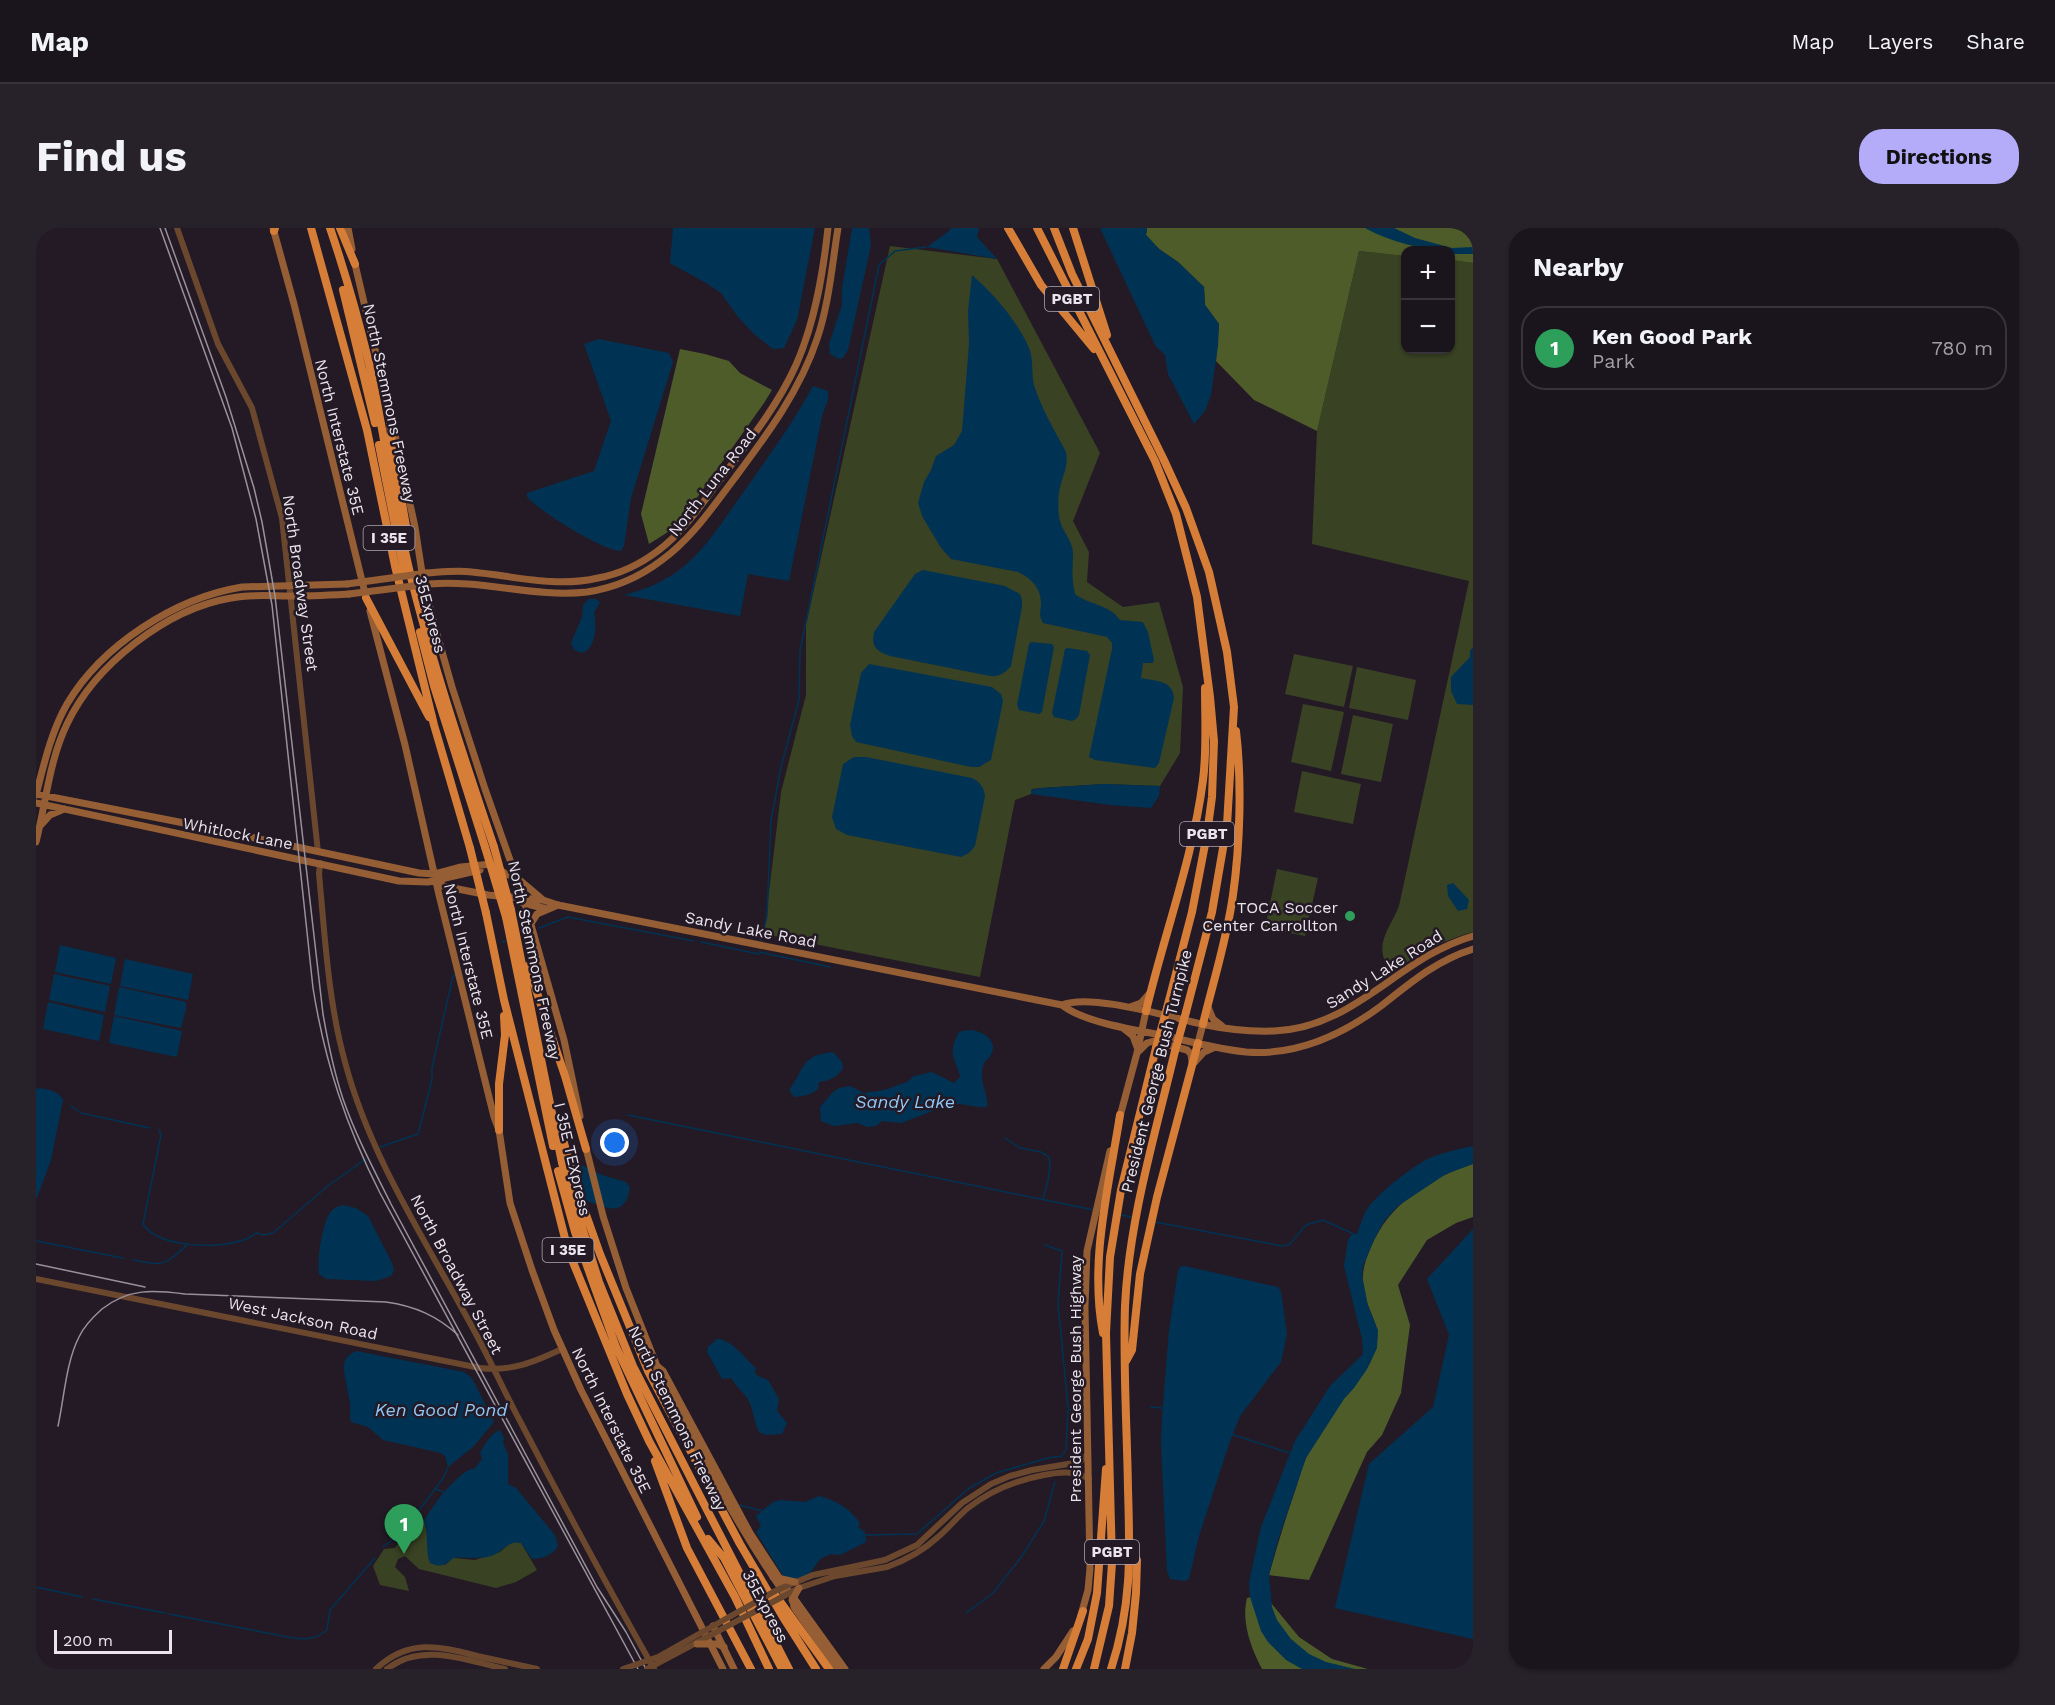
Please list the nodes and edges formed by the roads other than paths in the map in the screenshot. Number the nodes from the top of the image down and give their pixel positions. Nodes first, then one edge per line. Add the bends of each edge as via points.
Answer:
1 (177, 228) edge
2 (311, 228) edge
3 (324, 228) edge
4 (330, 228) edge
5 (340, 228) edge
6 (348, 228) edge
7 (828, 228) edge
8 (838, 228) edge
9 (1008, 228) edge
10 (1037, 228) edge
11 (1054, 228) edge
12 (1073, 228) edge
13 (274, 229) edge
14 (355, 264) junction
15 (1118, 367) junction
16 (1108, 369) junction
17 (389, 408) junction
18 (290, 586) junction
19 (291, 596) junction
20 (366, 598) junction
21 (419, 606) junction
22 (186, 607) junction
23 (1205, 655) junction
24 (1234, 707) junction
25 (59, 720) junction
26 (66, 724) junction
27 (434, 725) junction
28 (42, 772) junction
29 (36, 780) edge
30 (36, 795) edge
31 (42, 802) edge
32 (64, 809) junction
33 (40, 827) junction
34 (36, 842) edge
35 (490, 847) junction
36 (318, 852) junction
37 (430, 852) junction
38 (294, 857) junction
39 (363, 862) junction
40 (320, 863) junction
41 (419, 873) junction
42 (436, 878) junction
43 (517, 878) junction
44 (521, 900) junction
45 (543, 900) junction
46 (558, 906) junction
47 (547, 909) junction
48 (510, 915) junction
49 (530, 925) junction
50 (1473, 936) edge
51 (1473, 949) edge
52 (1390, 980) junction
53 (1400, 991) junction
54 (1151, 992) junction
55 (504, 1000) junction
56 (1062, 1005) junction
57 (1208, 1005) junction
58 (1130, 1007) junction
59 (1146, 1011) junction
60 (1203, 1024) junction
61 (1118, 1026) junction
62 (1227, 1029) junction
63 (1142, 1031) junction
64 (1198, 1043) junction
65 (1216, 1048) junction
66 (1137, 1053) junction
67 (1193, 1064) junction
68 (548, 1089) junction
69 (1120, 1115) joint
70 (499, 1130) junction
71 (586, 1149) junction
72 (1104, 1186) junction
73 (36, 1279) edge
74 (562, 1348) junction
75 (1107, 1354) junction
76 (1125, 1365) junction
77 (657, 1366) junction
78 (494, 1369) junction
79 (1109, 1433) junction
80 (649, 1441) junction
81 (1088, 1454) junction
82 (1089, 1479) junction
83 (740, 1544) junction
84 (1130, 1551) junction
85 (724, 1558) joint
86 (886, 1564) junction
87 (773, 1577) junction
88 (797, 1585) junction
89 (783, 1592) junction
90 (1083, 1611) junction
91 (798, 1613) junction
92 (715, 1630) junction
93 (697, 1644) junction
94 (724, 1647) junction
95 (415, 1651) junction
96 (1076, 1668) edge
97 (376, 1669) edge
98 (387, 1669) edge
99 (504, 1669) edge
100 (537, 1669) edge
101 (623, 1669) edge
102 (647, 1669) edge
103 (654, 1669) edge
104 (723, 1669) edge
105 (735, 1669) edge
106 (750, 1669) edge
107 (769, 1669) edge
108 (782, 1669) edge
109 (789, 1669) edge
110 (816, 1669) edge
111 (829, 1669) edge
112 (837, 1669) edge
113 (845, 1669) edge
114 (1044, 1669) edge
115 (1063, 1669) edge
116 (1094, 1669) edge
117 (1111, 1669) edge
118 (1125, 1669) edge

1 - 18 street, North Broadway Street via 218,344 252,410 282,518
2 - 27 highway, North Stemmons Freeway / I 35E via 367,430 394,566
3 - 35 highway, 35Express via 338,267 434,686
4 - 21 highway, North Stemmons Freeway / I 35E via 369,363
5 - 14 highway
6 - 14 main road
7 - 18 main road, North Luna Road, bridge via 814,313 787,384 705,499 659,550 617,573 582,582 469,572
8 - 19 main road, North Luna Road, bridge via 817,340 791,396 682,544 642,574 588,592 534,591 460,582
9 - 16 highway via 1041,285
10 - 16 highway, President George Bush Turnpike / PGBT
11 - 15 highway, President George Bush Turnpike / PGBT
12 - 15 highway
13 - 20 main road, North Interstate 35E
14 - 17 main road
15 - 24 highway, President George Bush Turnpike / PGBT via 1174,481 1209,572 1227,652
16 - 23 highway, President George Bush Turnpike / PGBT via 1155,461 1176,514 1193,579
17 - 21 highway
17 - 43 main road via 433,620
18 - 19 street, North Broadway Street
18 - 22 main road, North Luna Road via 216,592
19 - 22 main road, North Luna Road via 233,597
19 - 36 street, North Broadway Street
20 - 27 highway
20 - 37 main road, North Interstate 35E
21 - 35 highway, North Stemmons Freeway / I 35E
22 - 25 main road via 161,617 106,656 79,686
22 - 26 main road via 114,661 80,700
23 - 54 highway via 1205,742 1200,797
23 - 75 highway, President George Bush Turnpike / PGBT, bridge via 1214,741 1207,834 1194,903 1121,1190 1110,1257
24 - 57 highway via 1238,742 1237,857 1227,927
24 - 76 highway, President George Bush Turnpike / PGBT, bridge via 1223,855 1140,1194 1125,1305
25 - 26 main road
25 - 28 main road
26 - 31 main road
27 - 55 highway, North Stemmons Freeway / I 35E, bridge via 470,848
28 - 29 main road
28 - 30 main road
30 - 31 main road, Whitlock Lane
31 - 32 main road, Whitlock Lane
31 - 33 main road
31 - 36 main road, Whitlock Lane via 136,813
32 - 33 main road via 50,815
32 - 38 main road, Whitlock Lane
33 - 34 main road
35 - 48 highway, North Stemmons Freeway / I 35E, bridge
36 - 38 main road via 313,857
36 - 39 main road, Whitlock Lane
37 - 41 main road via 427,868
37 - 42 main road, North Interstate 35E
38 - 40 main road, Whitlock Lane
39 - 40 main road via 322,857
39 - 41 main road, Whitlock Lane
40 - 42 main road, Whitlock Lane via 399,881
40 - 78 street, North Broadway Street via 337,1027 353,1090 397,1190
41 - 42 main road, Whitlock Lane
42 - 43 main road via 484,869
42 - 44 main road, Sandy Lake Road via 443,886
42 - 70 main road, North Interstate 35E
43 - 44 main road
43 - 45 main road
44 - 45 main road, Sandy Lake Road
44 - 47 main road
44 - 49 main road
45 - 46 main road, Sandy Lake Road
46 - 47 main road
46 - 56 main road, Sandy Lake Road
47 - 49 main road via 537,914
48 - 68 highway, North Stemmons Freeway / I 35E
48 - 71 highway via 520,934
48 - 85 highway, I 35E TEXpress via 556,1161 578,1243 616,1347 707,1538
49 - 71 main road via 564,1040
50 - 52 main road, Sandy Lake Road via 1454,942
51 - 53 main road, Sandy Lake Road via 1444,959
52 - 53 main road
52 - 62 main road, Sandy Lake Road via 1321,1023 1276,1031
53 - 65 main road, Sandy Lake Road via 1355,1024 1315,1043 1268,1052
54 - 58 main road via 1141,1003
54 - 59 highway
55 - 70 highway
55 - 80 highway, North Stemmons Freeway / I 35E via 568,1250
56 - 58 main road, Sandy Lake Road via 1069,1002
56 - 61 main road, Sandy Lake Road
57 - 60 highway
57 - 62 main road via 1213,1019
58 - 59 main road, Sandy Lake Road
59 - 60 main road, Sandy Lake Road
59 - 63 main road
60 - 62 main road, Sandy Lake Road
60 - 64 main road
61 - 63 main road, Sandy Lake Road
61 - 66 main road via 1133,1036
63 - 64 main road, Sandy Lake Road
63 - 66 main road
64 - 65 main road, Sandy Lake Road
64 - 67 highway
65 - 67 main road via 1204,1052
66 - 67 main road via 1154,1041 1187,1050
66 - 69 main road
67 - 76 highway via 1157,1197 1140,1274 1132,1350
68 - 83 highway via 596,1244 648,1371
68 - 109 highway, North Stemmons Freeway / I 35E via 562,1163 580,1226 628,1357
69 - 72 highway
70 - 74 main road, North Interstate 35E via 510,1203
71 - 77 main road via 626,1288
72 - 75 highway via 1100,1316
72 - 81 main road, President George Bush Highway via 1087,1251
73 - 78 street, West Jackson Road
74 - 78 street, West Jackson Road via 537,1361
74 - 104 main road, North Interstate 35E
75 - 79 highway, President George Bush Turnpike / PGBT
76 - 84 highway, President George Bush Turnpike / PGBT
77 - 87 main road, bridge via 723,1497
77 - 113 main road via 750,1533
78 - 103 street, North Broadway Street
79 - 96 highway via 1094,1611
79 - 116 highway, President George Bush Turnpike / PGBT via 1112,1576 1107,1620
80 - 106 highway via 687,1548
80 - 107 highway, North Stemmons Freeway / I 35E via 735,1597
81 - 82 main road, President George Bush Highway
81 - 86 street via 1080,1462 1032,1470 991,1484 963,1503 917,1545
82 - 86 street via 1071,1472 1053,1473 1012,1484 970,1507 938,1538 906,1560
82 - 90 main road, President George Bush Highway via 1090,1568
83 - 110 highway
83 - 111 highway
84 - 117 highway, President George Bush Turnpike / PGBT via 1125,1611
84 - 118 highway via 1137,1560 1132,1633
85 - 108 highway, 35Express
86 - 88 street, bridge via 833,1570
87 - 88 main road, bridge
87 - 89 main road, bridge
88 - 89 street, bridge
88 - 91 main road, bridge via 792,1600
89 - 91 main road, bridge
89 - 92 street, bridge
90 - 114 main road, President George Bush Highway via 1064,1646
90 - 115 highway
91 - 112 main road
92 - 93 street, bridge
92 - 94 main road, bridge
92 - 101 street, bridge
93 - 94 main road, bridge
93 - 102 street, bridge
94 - 105 main road
95 - 97 street via 392,1656
95 - 98 street
95 - 99 street
95 - 100 street via 445,1648

